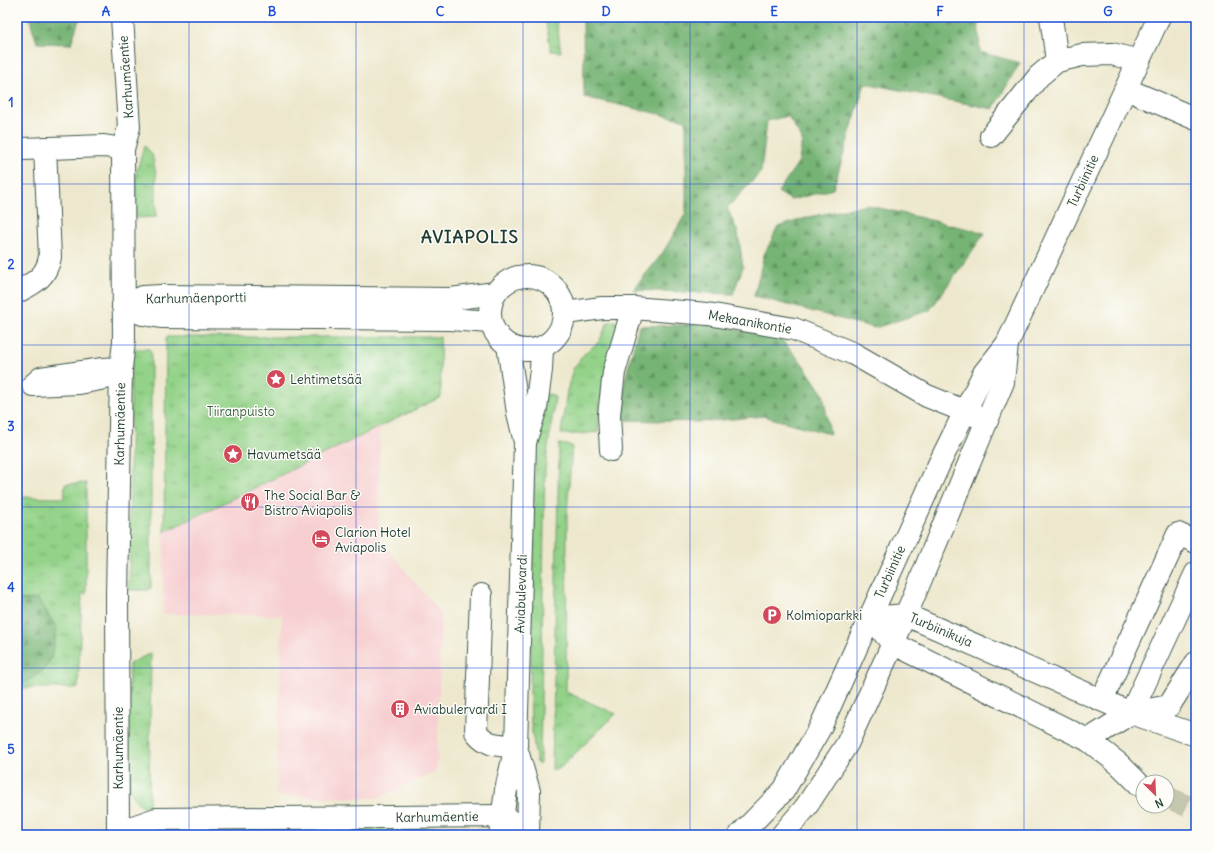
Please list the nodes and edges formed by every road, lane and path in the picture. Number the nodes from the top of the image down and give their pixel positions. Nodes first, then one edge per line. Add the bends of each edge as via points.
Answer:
1 (122, 17) edge
2 (1051, 17) edge
3 (1159, 17) edge
4 (1057, 61) junction
5 (1139, 61) junction
6 (1126, 89) junction
7 (1196, 119) edge
8 (991, 136) dead end
9 (45, 148) junction
10 (23, 149) dead end
11 (123, 149) junction
12 (17, 292) edge
13 (495, 293) junction
14 (124, 306) junction
15 (633, 308) junction
16 (565, 313) junction
17 (490, 322) junction
18 (1007, 344) junction
19 (508, 345) junction
20 (542, 348) junction
21 (965, 412) junction
22 (987, 420) junction
23 (525, 442) junction
24 (611, 450) dead end
25 (1196, 542) edge
26 (1196, 573) edge
27 (481, 595) dead end
28 (906, 615) junction
29 (870, 618) junction
30 (892, 643) junction
31 (1196, 663) edge
32 (1102, 700) junction
33 (1131, 713) junction
34 (1196, 735) edge
35 (1088, 740) junction
36 (516, 746) junction
37 (1135, 780) edge
38 (501, 826) edge
39 (121, 834) edge
40 (525, 834) edge
41 (740, 835) edge
42 (782, 835) edge

1 - 11 street, Karhumäentie via 129,127
2 - 4 street
3 - 5 street, Turbiinitie
4 - 5 street via 1082,55 1112,54
4 - 8 street via 1040,76
5 - 6 street, Turbiinitie
6 - 7 street
6 - 18 street, Turbiinitie
9 - 10 street
9 - 11 street via 104,146
9 - 12 street via 50,257 48,266 37,282
11 - 14 street, Karhumäentie
13 - 14 street, Karhumäenportti via 451,299 161,296 143,297
13 - 16 street via 511,280 531,276 553,286 563,303
13 - 17 street via 491,302
14 - 17 street, Karhumäenportti via 143,314 161,317 450,319
14 - 39 street, Karhumäentie via 116,596
15 - 16 street, Mekaanikontie via 602,308
15 - 21 street, Mekaanikontie via 708,314 794,329 854,354 927,396
15 - 24 street via 614,372 609,415
16 - 20 street via 564,322 556,337
17 - 19 street via 497,335
18 - 21 street, Turbiinitie via 984,374
18 - 22 street, Turbiinitie via 1003,382
19 - 20 street via 519,350
19 - 23 street, Aviabulevardi
20 - 23 street, Aviabulevardi via 536,408
21 - 22 street, Mekaanikontie
21 - 29 street, Turbiinitie
22 - 28 street, Turbiinitie
23 - 36 street, Aviabulevardi
25 - 32 street via 1178,534
26 - 33 street
27 - 36 street via 476,732 491,744
28 - 29 street, Turbiinikuja
28 - 30 street, Turbiinitie
28 - 32 street, Turbiinikuja
29 - 30 street
29 - 41 street, Turbiinitie via 820,728 784,790
30 - 35 street
30 - 42 street, Turbiinitie via 847,744 806,807
31 - 33 street via 1169,706
32 - 33 street, Turbiinikuja
33 - 34 street, Turbiinikuja
33 - 35 street
35 - 37 street
36 - 38 street, Aviabulevardi
36 - 40 street, Aviabulevardi via 529,791
38 - 39 street, Karhumäentie via 156,819
38 - 40 street

